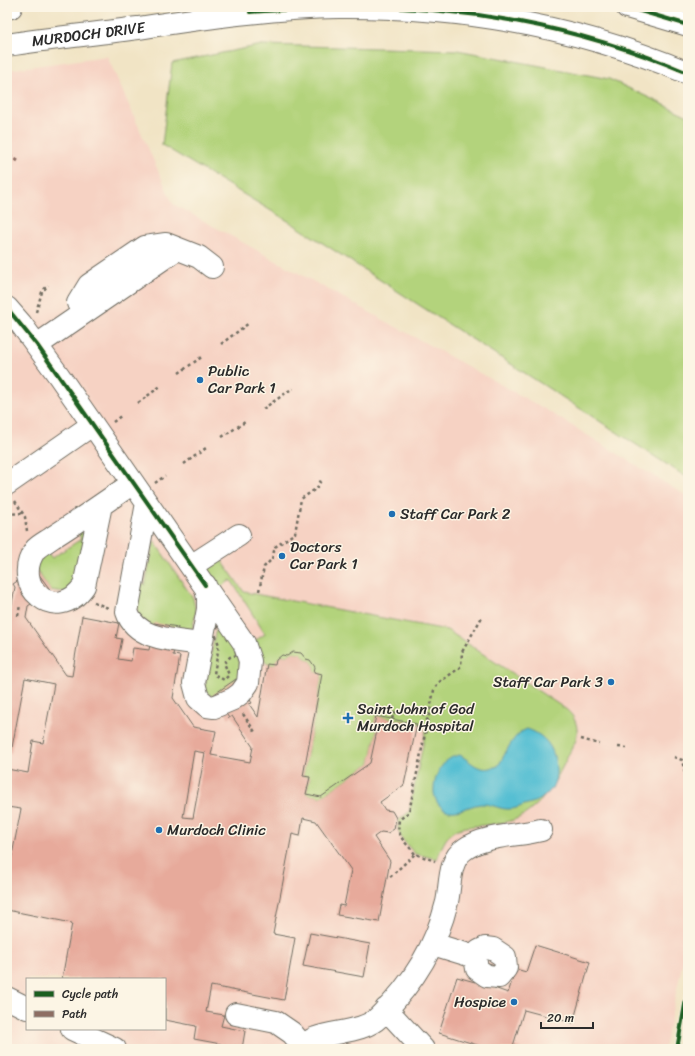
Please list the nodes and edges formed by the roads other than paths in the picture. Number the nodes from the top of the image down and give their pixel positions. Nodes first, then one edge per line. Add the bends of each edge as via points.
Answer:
1 (11, 7) edge
2 (627, 7) edge
3 (7, 8) edge
4 (688, 25) edge
5 (7, 44) edge
6 (688, 73) edge
7 (177, 249) junction
8 (152, 266) junction
9 (212, 267) dead end
10 (78, 303) junction
11 (7, 308) edge
12 (33, 340) junction
13 (89, 420) junction
14 (7, 470) edge
15 (133, 483) junction
16 (11, 492) edge
17 (147, 503) junction
18 (101, 505) dead end
19 (239, 535) dead end
20 (191, 566) junction
21 (205, 585) junction
22 (201, 644) junction
23 (541, 830) dead end
24 (433, 944) junction
25 (475, 957) dead end
26 (7, 998) edge
27 (26, 1008) edge
28 (386, 1009) junction
29 (236, 1014) dead end
30 (74, 1030) edge
31 (303, 1047) edge
32 (115, 1049) edge
33 (423, 1049) edge

1 - 3 main road
2 - 4 main road
5 - 6 main road, MURDOCH DRIVE via 250,12 338,7 407,8 501,18 575,33
7 - 8 main road
7 - 9 main road via 199,257
7 - 10 main road via 166,244 146,247 88,285
8 - 10 main road via 146,261 138,262
8 - 12 main road
10 - 12 main road
11 - 12 main road
12 - 13 main road
13 - 14 main road
13 - 15 main road
13 - 16 main road
15 - 17 main road
15 - 18 main road
17 - 20 main road
17 - 22 main road via 127,612 130,620 145,634
19 - 20 main road
20 - 21 main road
21 - 22 main road via 208,609
21 - 22 main road via 244,643 250,661 248,683 241,692 214,707 202,702 195,690
23 - 24 main road via 488,840 465,848 458,854 454,862 448,900
24 - 25 main road
24 - 28 main road via 421,966
26 - 27 main road
28 - 31 main road via 378,1019 366,1025 315,1038
28 - 33 main road
29 - 31 main road via 276,1022 292,1033
30 - 32 main road

